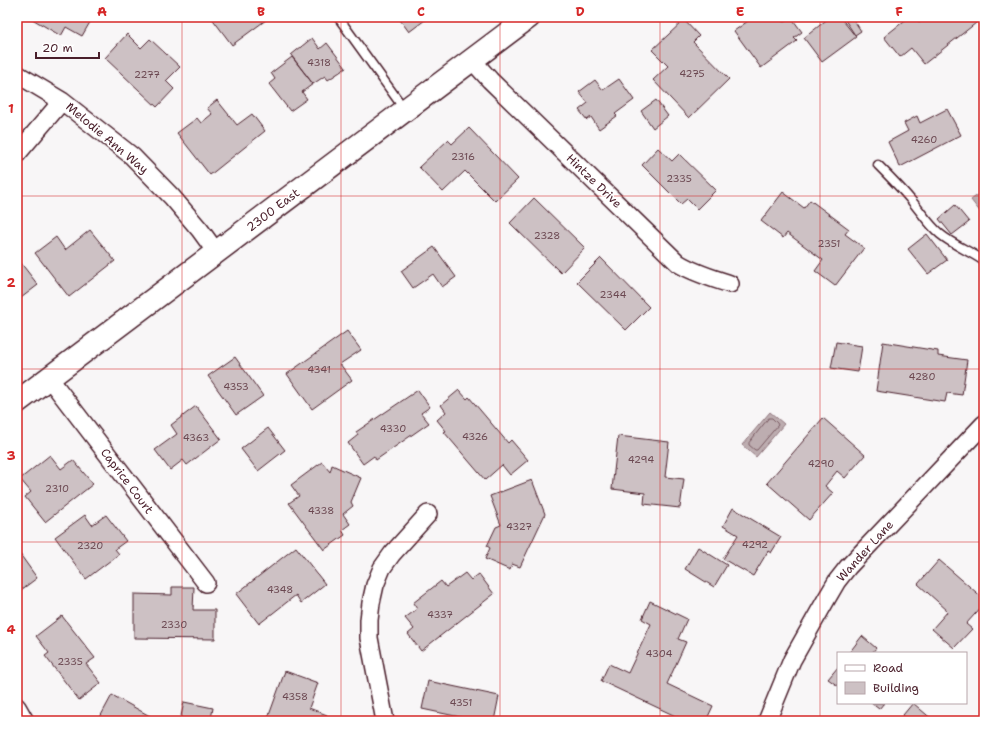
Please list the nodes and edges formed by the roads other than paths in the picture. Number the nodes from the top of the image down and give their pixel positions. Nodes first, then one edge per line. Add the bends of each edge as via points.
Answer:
1 (338, 17) edge
2 (529, 17) edge
3 (472, 60) junction
4 (17, 74) edge
5 (62, 101) junction
6 (405, 110) junction
7 (17, 154) edge
8 (878, 165) dead end
9 (216, 252) junction
10 (984, 261) edge
11 (730, 284) dead end
12 (49, 378) junction
13 (17, 402) edge
14 (984, 424) edge
15 (428, 514) dead end
16 (206, 583) dead end
17 (17, 708) edge
18 (769, 720) edge
19 (25, 721) edge
20 (385, 721) edge

1 - 6 lane
2 - 3 main road, 2300 East
3 - 6 main road, 2300 East
3 - 11 street, Hintze Drive via 678,263
4 - 5 street, Melodie Ann Way
5 - 7 street
5 - 9 street, Melodie Ann Way via 132,156 172,198
6 - 9 main road, 2300 East
8 - 10 lane via 940,234
9 - 12 main road, 2300 East
12 - 13 main road, 2300 East
12 - 16 street, Caprice Court
14 - 18 street, Wander Lane via 837,582 792,660
15 - 20 street via 388,558 375,585 371,603 369,638
17 - 19 street

